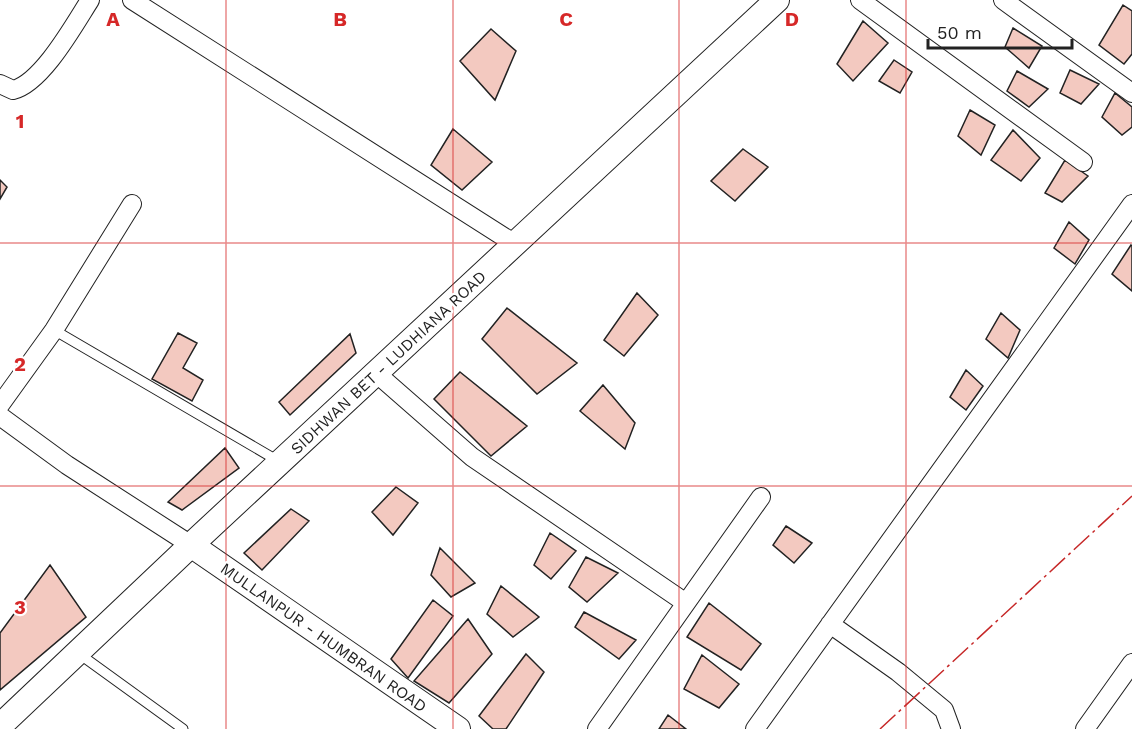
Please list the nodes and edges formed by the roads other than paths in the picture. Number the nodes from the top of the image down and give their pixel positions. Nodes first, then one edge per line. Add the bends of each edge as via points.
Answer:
1 (90, 0) edge
2 (132, 0) edge
3 (777, 0) edge
4 (860, 0) edge
5 (1003, 0) edge
6 (0, 84) edge
7 (1132, 93) edge
8 (1083, 162) dead end
9 (132, 204) dead end
10 (1132, 204) edge
11 (515, 244) junction
12 (54, 330) junction
13 (376, 373) junction
14 (0, 405) edge
15 (0, 416) edge
16 (281, 462) junction
17 (761, 497) dead end
18 (191, 545) junction
19 (686, 603) junction
20 (830, 624) junction
21 (78, 652) junction
22 (1132, 663) edge
23 (0, 726) edge
24 (183, 729) edge
25 (458, 729) edge
26 (597, 729) edge
27 (755, 729) edge
28 (951, 729) edge
29 (1085, 729) edge

1 - 6 street via 32,81 13,90
2 - 11 street
3 - 11 main road, SIDHWAN BET - LUDHIANA ROAD
4 - 8 street
5 - 7 street
9 - 12 street
10 - 20 street
11 - 13 main road, SIDHWAN BET - LUDHIANA ROAD
12 - 14 street
12 - 16 lane
13 - 16 main road, SIDHWAN BET - LUDHIANA ROAD
13 - 19 street via 472,457
15 - 18 street via 67,465
16 - 18 main road, SIDHWAN BET - LUDHIANA ROAD
17 - 19 street
18 - 21 main road, SIDHWAN BET - LUDHIANA ROAD
18 - 25 main road, MULLANPUR - HUMBRAN ROAD
19 - 26 street
20 - 27 street
20 - 28 street via 944,710
21 - 23 main road, SIDHWAN BET - LUDHIANA ROAD
21 - 24 lane
22 - 29 street

